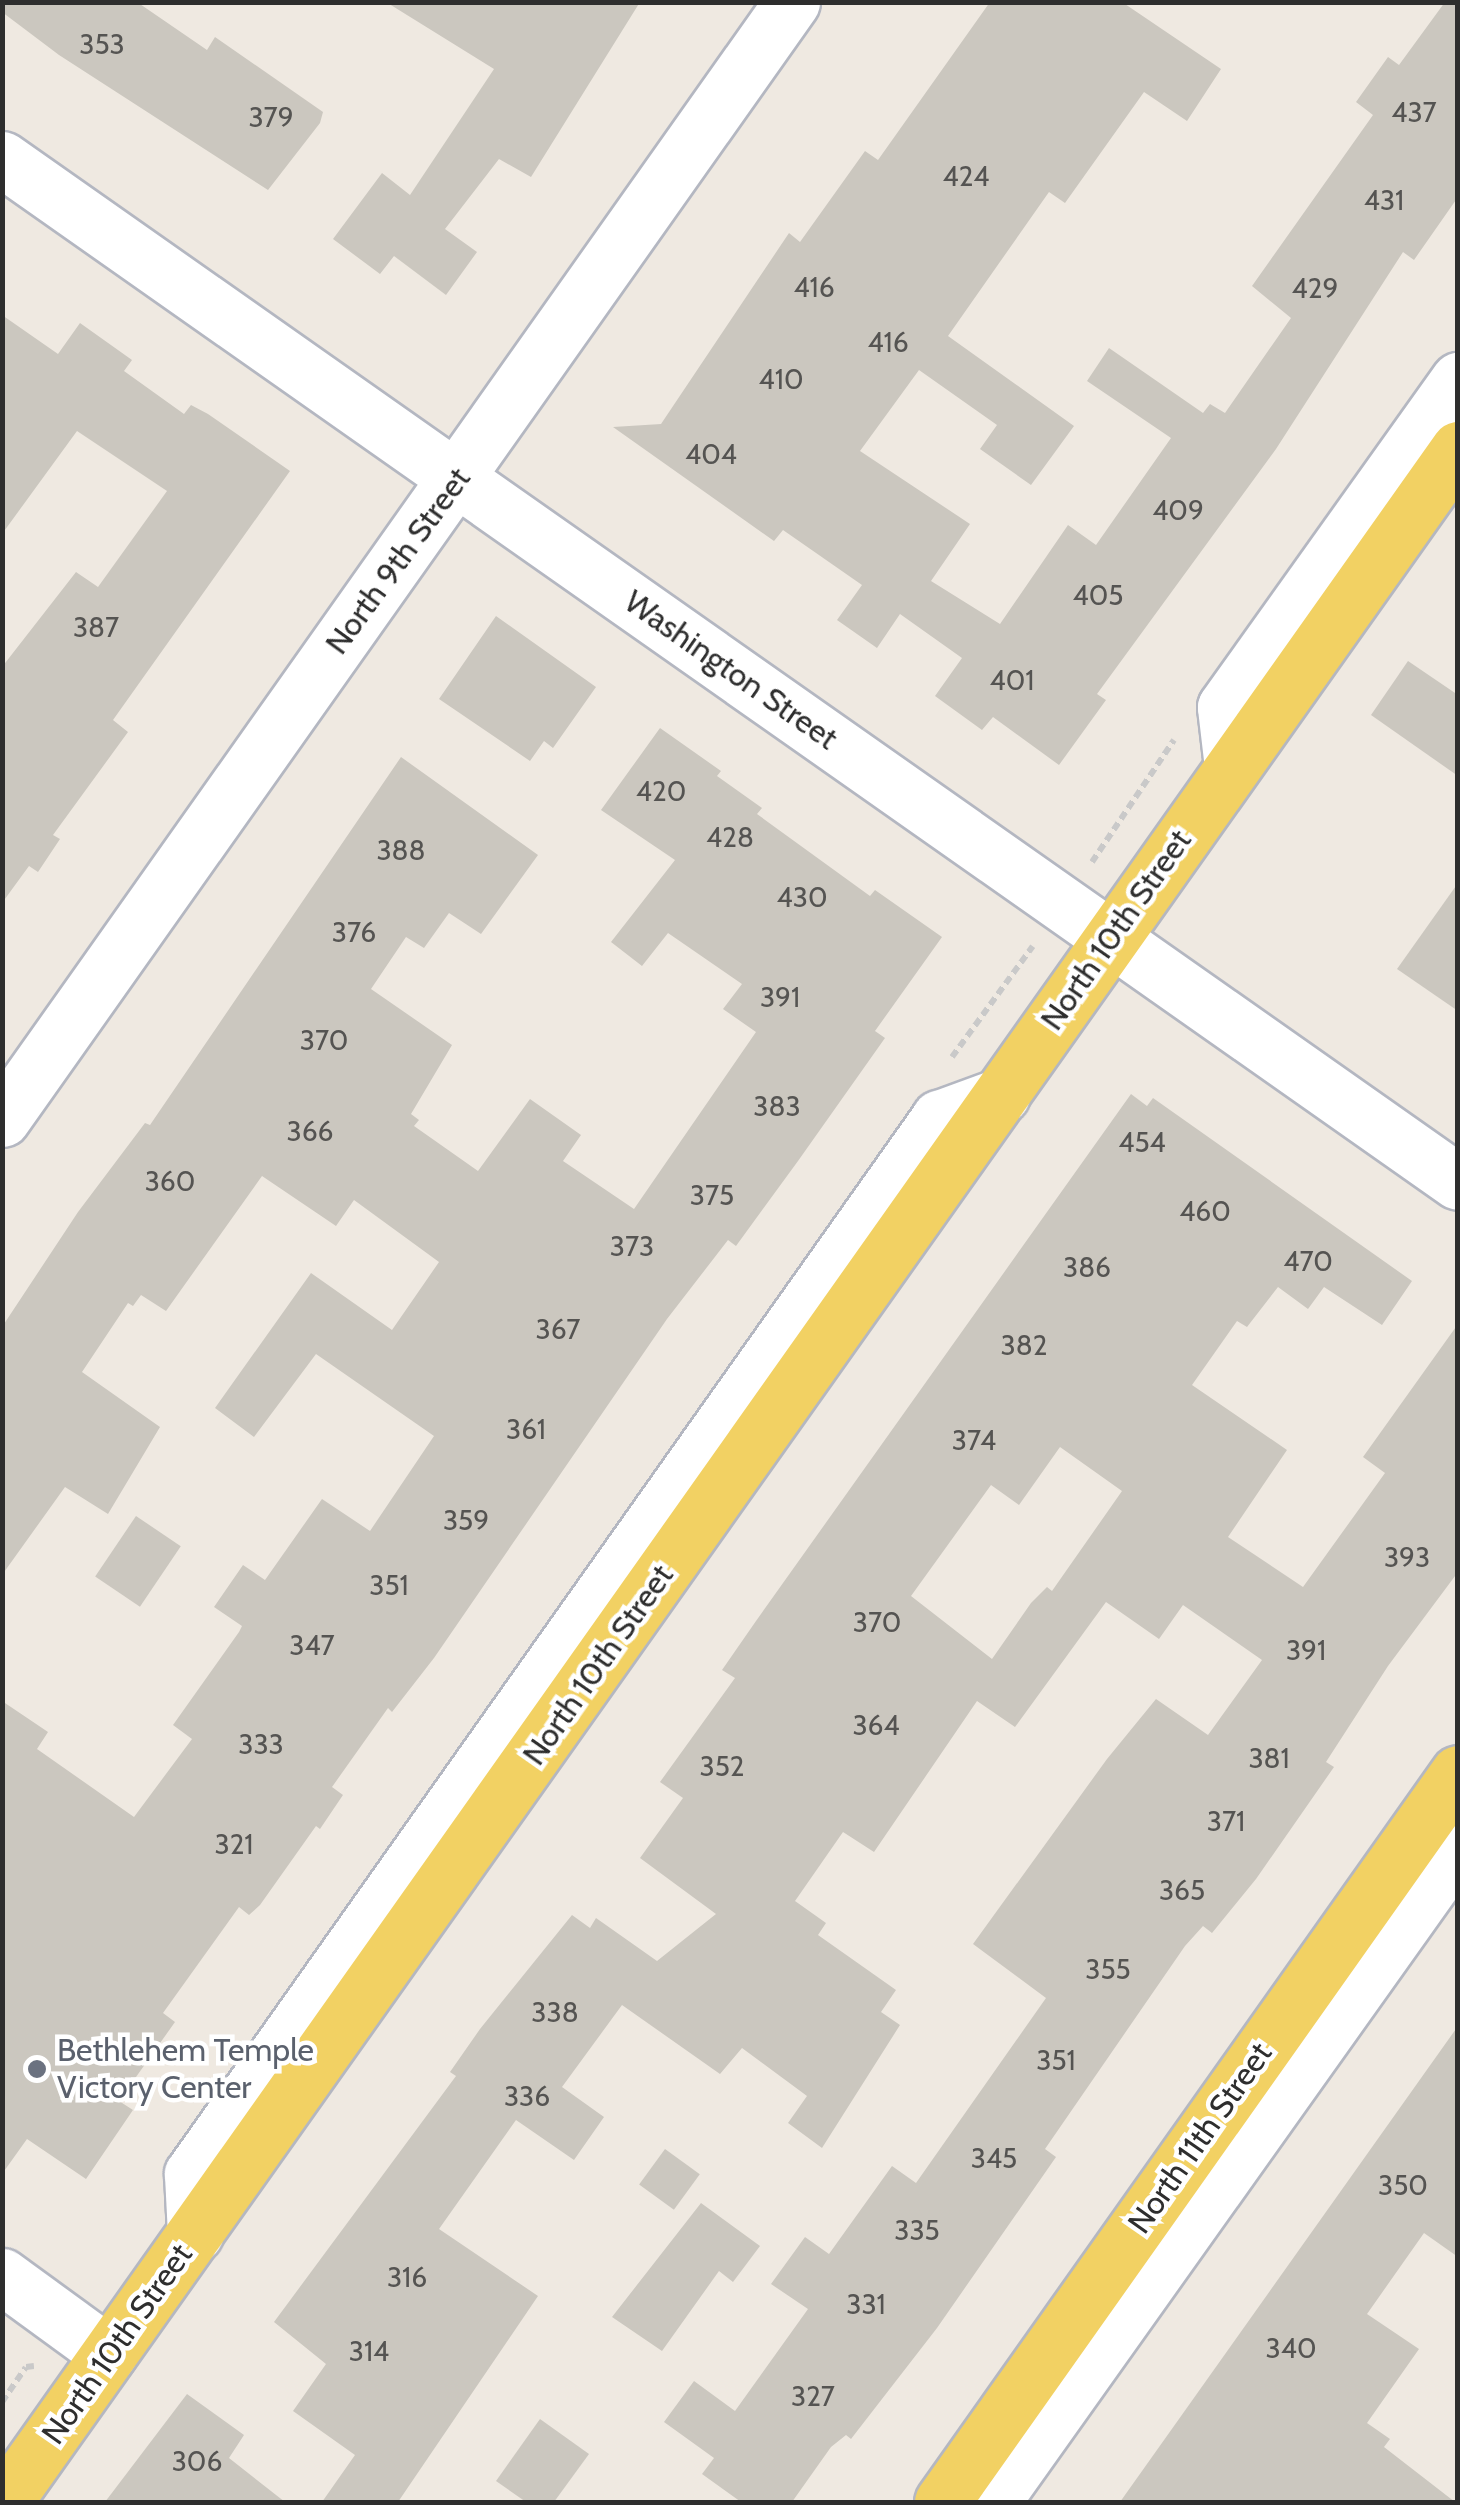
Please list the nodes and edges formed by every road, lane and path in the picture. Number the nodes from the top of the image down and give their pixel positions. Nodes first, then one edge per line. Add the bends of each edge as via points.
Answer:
1 (792, 2) edge
2 (2, 159) edge
3 (1458, 380) edge
4 (1458, 449) edge
5 (458, 478) junction
6 (1225, 707) junction
7 (1232, 767) junction
8 (1108, 839) dead end
9 (1108, 937) junction
10 (1020, 964) dead end
11 (1002, 1096) junction
12 (939, 1118) junction
13 (2, 1119) edge
14 (1458, 1182) edge
15 (1458, 1773) edge
16 (1458, 1846) edge
17 (194, 2234) junction
18 (2, 2276) edge
19 (109, 2354) junction
20 (4, 2502) edge
21 (942, 2502) edge
22 (992, 2502) edge

1 - 5 street, North 9th Street
2 - 5 street, Washington Street
3 - 6 street
4 - 7 main road, North 10th Street
5 - 9 street, Washington Street
5 - 13 street, North 9th Street
6 - 7 street
6 - 8 path, North 10th Street via 1178,734
7 - 9 main road, North 10th Street
9 - 11 main road, North 10th Street
9 - 14 street, Washington Street
10 - 12 path, North 10th Street via 936,1079
11 - 12 street
11 - 17 main road, North 10th Street
12 - 17 street, North 10th Street via 192,2174
15 - 21 main road, North 11th Street
16 - 22 street, North 11th Street
17 - 19 main road, North 10th Street
18 - 19 street
19 - 20 main road, North 10th Street

